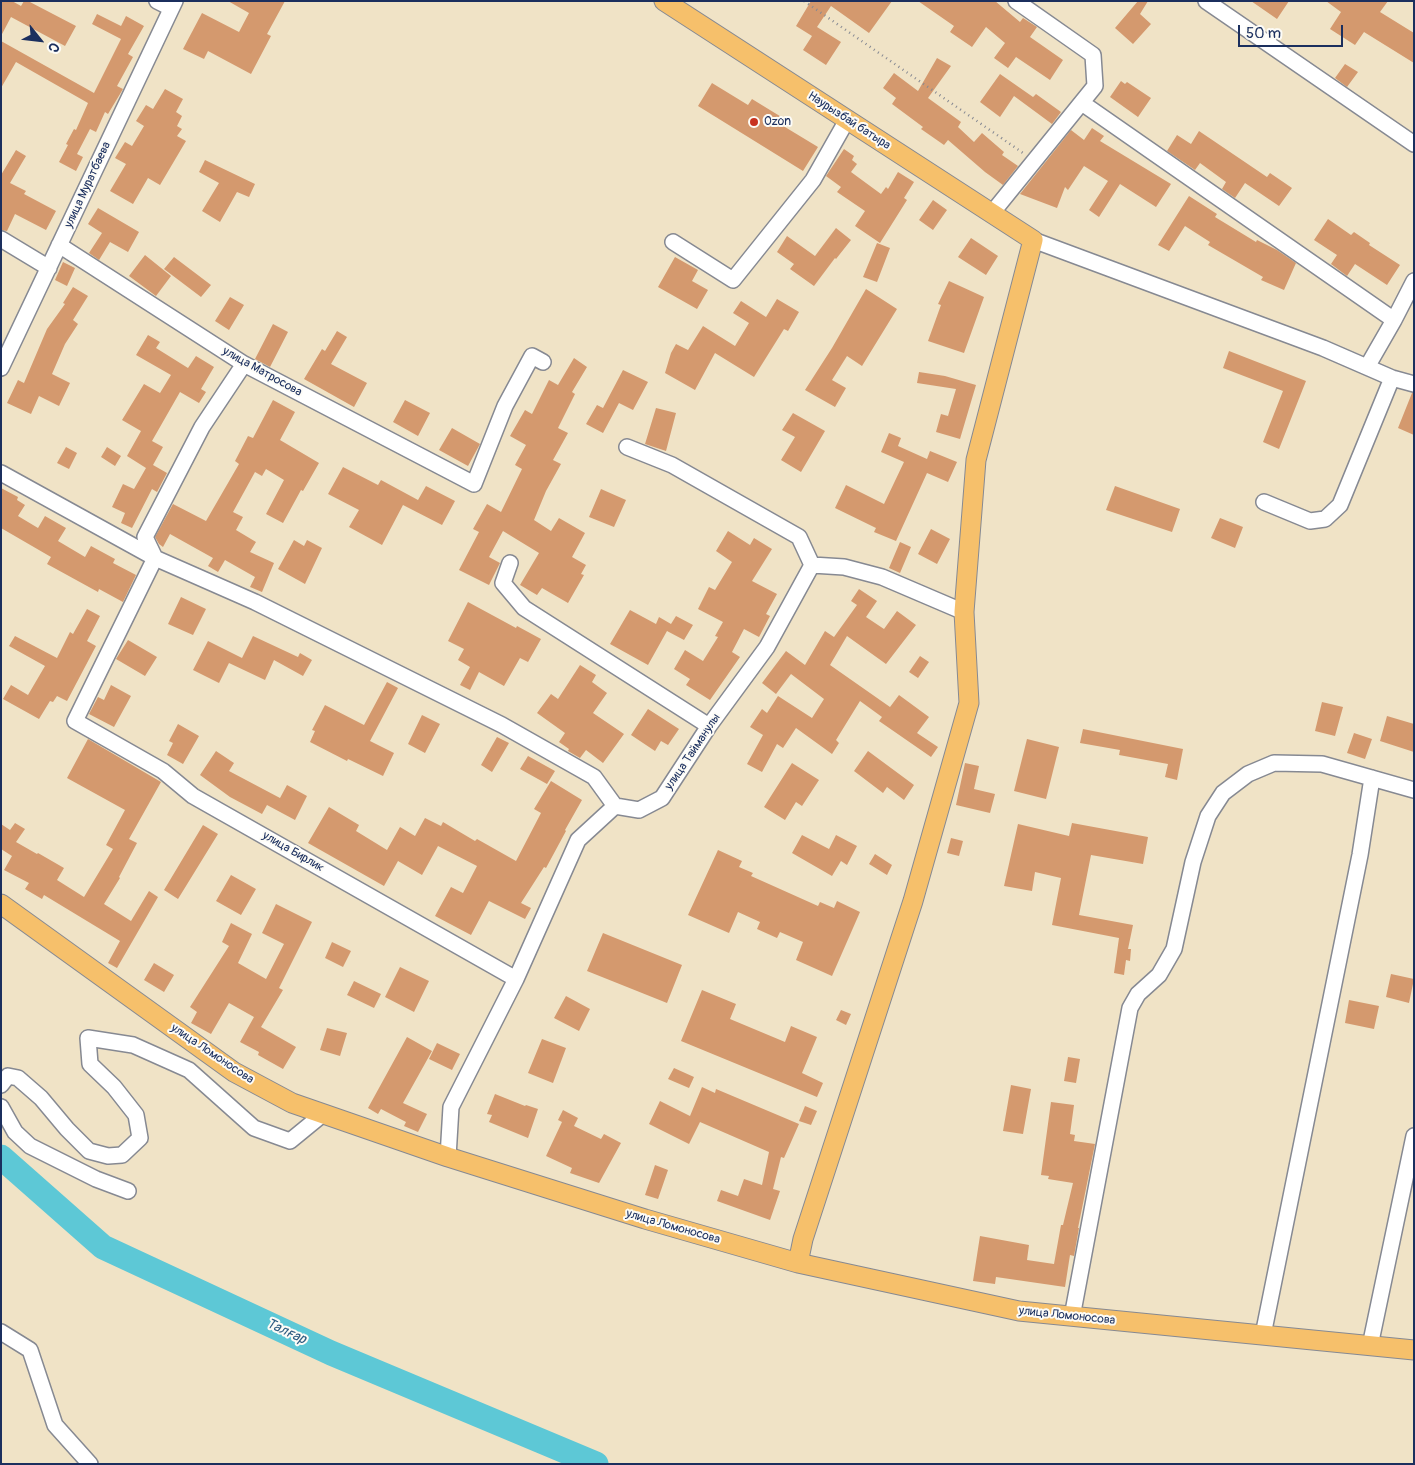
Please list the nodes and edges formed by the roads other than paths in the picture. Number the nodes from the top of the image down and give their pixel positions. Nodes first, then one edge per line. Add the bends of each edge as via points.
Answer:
1 (157, 1) edge
2 (664, 1) edge
3 (1016, 1) edge
4 (1206, 1) edge
5 (173, 5) edge
6 (1082, 103) junction
7 (847, 120) junction
8 (1414, 144) edge
9 (992, 214) junction
10 (1, 239) edge
11 (1033, 240) junction
12 (673, 242) dead end
13 (59, 245) junction
14 (50, 268) junction
15 (1414, 281) edge
16 (1394, 320) junction
17 (543, 362) dead end
18 (244, 364) junction
19 (1367, 367) junction
20 (1, 368) edge
21 (1392, 378) junction
22 (1414, 384) edge
23 (627, 447) dead end
24 (1, 473) edge
25 (1264, 502) dead end
26 (155, 558) junction
27 (510, 563) dead end
28 (812, 565) junction
29 (964, 612) junction
30 (709, 726) junction
31 (1372, 778) junction
32 (1414, 790) edge
33 (615, 806) junction
34 (1, 904) edge
35 (516, 979) junction
36 (1, 1085) edge
37 (1, 1107) edge
38 (323, 1114) junction
39 (1414, 1136) edge
40 (448, 1158) junction
41 (128, 1191) dead end
42 (798, 1263) junction
43 (1072, 1317) junction
44 (1, 1332) edge
45 (1263, 1335) junction
46 (1370, 1346) junction
47 (1414, 1350) edge
48 (90, 1464) edge

1 - 5 street
2 - 7 main road, Наурызбай батыра
3 - 6 street via 1093,55 1095,86
4 - 8 street
5 - 13 street, улица Муратбаева
6 - 9 street
6 - 16 street
7 - 9 main road, Наурызбай батыра
7 - 12 street via 813,180 733,280
9 - 11 main road, Наурызбай батыра
10 - 14 street
11 - 19 street
11 - 29 main road via 976,460
13 - 14 street, улица Муратбаева
13 - 18 street, улица Матросова
14 - 20 street, улица Муратбаева
15 - 16 street
16 - 19 street
17 - 18 street, улица Матросова via 532,356 505,406 474,484
18 - 26 street via 202,427 146,537
19 - 21 street
21 - 22 street
21 - 25 street via 1340,504 1325,519 1310,521
23 - 28 street via 672,465 799,537
24 - 26 street
26 - 33 street via 255,602 502,725 594,778
26 - 35 street, улица Бирлик via 75,721 163,770 193,796
27 - 30 street via 504,583 524,608
28 - 29 street via 844,567 882,578
28 - 30 street, улица Тайманулы via 767,647
29 - 42 main road via 969,703 913,901
30 - 33 street, улица Тайманулы via 662,798 639,810
31 - 32 street
31 - 43 street via 1322,764 1274,763 1248,774 1223,793 1208,816 1193,862 1174,949 1160,974 1138,994 1130,1008
31 - 45 street via 1348,919
33 - 35 street via 578,840
34 - 38 main road, улица Ломоносова via 234,1072 292,1103
35 - 40 street via 451,1107
36 - 38 street via 8,1076 18,1078 89,1150 108,1156 122,1156 140,1138 136,1114 90,1064 88,1038 133,1045 189,1070 254,1128 290,1142
37 - 41 street via 15,1132 30,1146
38 - 40 main road, улица Ломоносова
39 - 46 street
40 - 42 main road, улица Ломоносова
42 - 43 main road, улица Ломоносова via 1019,1311
43 - 45 main road, улица Ломоносова
44 - 48 street via 30,1350 55,1425
45 - 46 main road, улица Ломоносова
46 - 47 main road, улица Ломоносова

